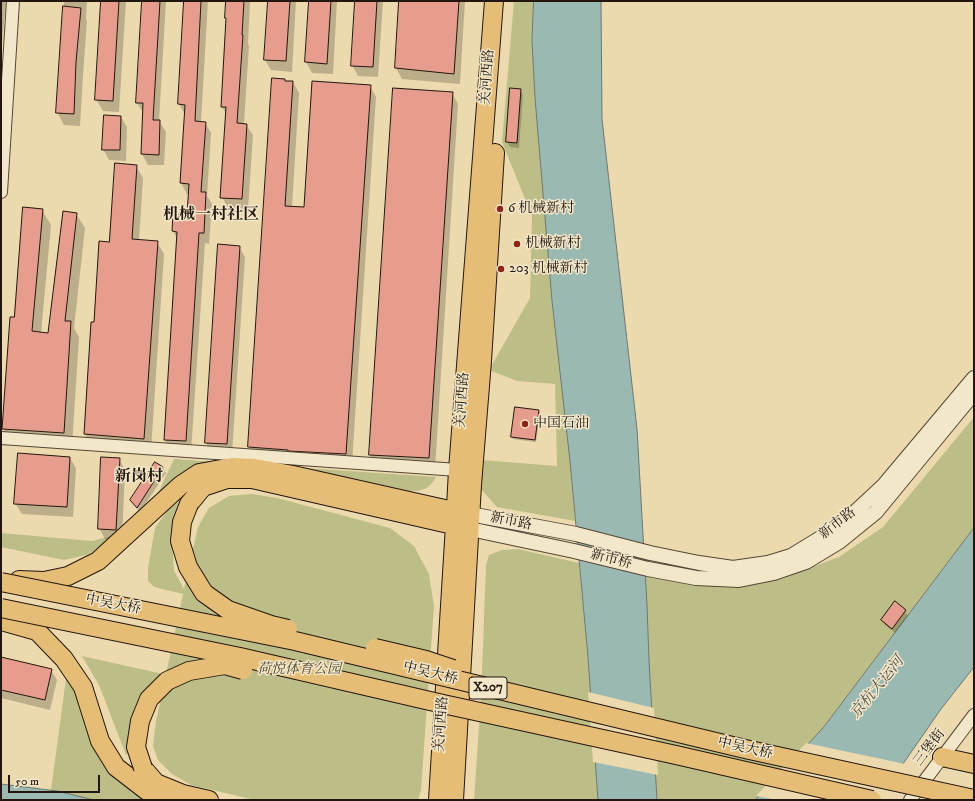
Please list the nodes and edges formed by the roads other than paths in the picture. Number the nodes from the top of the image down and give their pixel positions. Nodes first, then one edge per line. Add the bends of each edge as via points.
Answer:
1 (13, 1) edge
2 (494, 1) edge
3 (506, 1) edge
4 (1, 192) edge
5 (974, 378) edge
6 (974, 393) edge
7 (1, 438) edge
8 (458, 470) junction
9 (463, 520) junction
10 (576, 534) joint
11 (574, 551) joint
12 (650, 553) joint
13 (648, 569) joint
14 (1, 579) edge
15 (1, 582) edge
16 (1, 608) edge
17 (1, 621) edge
18 (554, 704) junction
19 (974, 715) edge
20 (547, 727) junction
21 (942, 757) junction
22 (974, 764) edge
23 (974, 799) edge
24 (167, 800) edge
25 (209, 800) edge
26 (438, 800) edge
27 (454, 800) edge
28 (872, 800) edge
29 (910, 800) edge

1 - 4 street
2 - 8 main road, 关河西路
3 - 9 main road, 关河西路 via 482,361
5 - 12 street, 新市路 via 884,485 840,526 791,556 768,563 733,568
6 - 13 street, 新市路 via 876,512 839,542 806,562 774,573 739,580 696,578
7 - 8 street
8 - 9 main road, 关河西路
9 - 10 street, 新市路
9 - 11 street, 新市路
9 - 14 main road via 301,477 255,468 232,467 199,473 181,485 98,561 68,576 44,581
9 - 18 main road, bridge via 252,480 227,480 203,487 189,504 182,522 180,541 188,567 204,593 228,610 271,625 426,660
9 - 26 main road, 关河西路
9 - 27 main road, 关河西路
10 - 12 street, 新市桥
11 - 13 street, 新市桥
15 - 18 main road, 中吴大桥 / X207, bridge via 294,641
16 - 20 main road, 中吴大桥 / X207, bridge via 240,657
17 - 24 main road via 37,631 64,659 83,687 100,741 116,767 147,791
18 - 23 main road, 中吴大桥 / X207, bridge via 745,750
19 - 21 street, 三堡街
20 - 25 main road, bridge via 475,719 326,689 225,665 189,671 167,681 149,699 140,721 136,747 143,768 156,783 183,794
20 - 28 main road, 中吴大桥 / X207, bridge
21 - 22 main road
21 - 29 street, 三堡街

